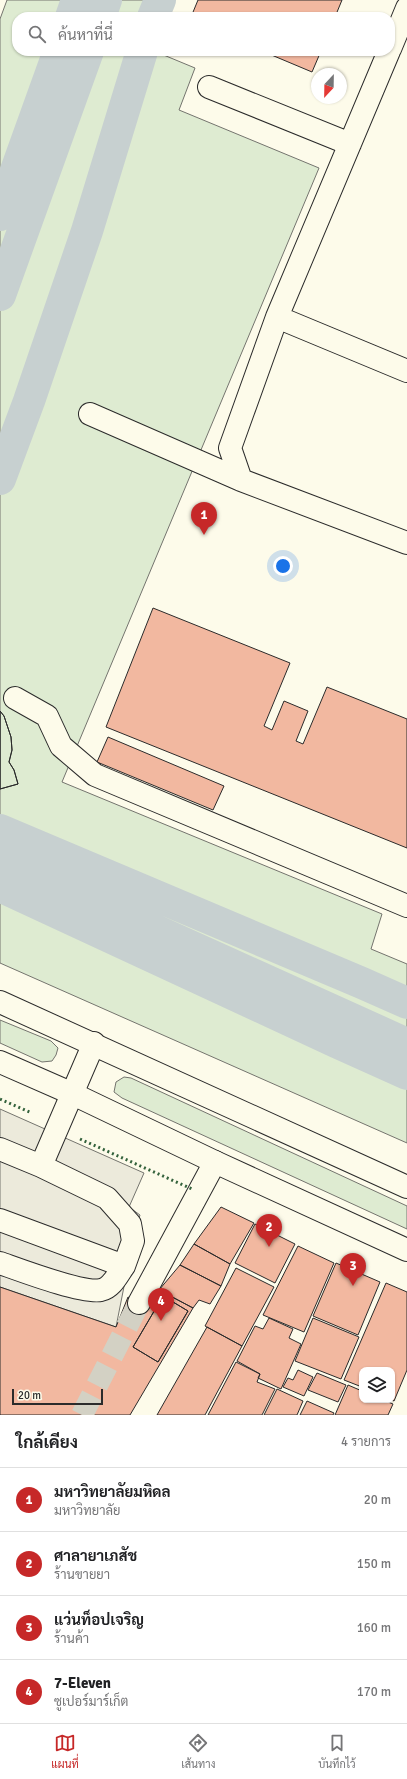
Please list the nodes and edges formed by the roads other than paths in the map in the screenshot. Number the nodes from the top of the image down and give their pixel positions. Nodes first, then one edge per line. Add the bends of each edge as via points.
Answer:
1 (407, 8) edge
2 (395, 38) edge
3 (387, 56) edge
4 (209, 87) dead end
5 (350, 144) junction
6 (277, 317) junction
7 (407, 370) edge
8 (90, 414) dead end
9 (241, 480) junction
10 (407, 543) edge
11 (15, 698) dead end
12 (407, 906) edge
13 (0, 1002) edge
14 (94, 1043) junction
15 (0, 1062) edge
16 (73, 1094) junction
17 (0, 1150) edge
18 (215, 1162) junction
19 (41, 1166) junction
20 (407, 1187) edge
21 (0, 1220) edge
22 (407, 1250) edge
23 (0, 1263) edge
24 (124, 1266) junction
25 (139, 1303) tunnel mouth

1 - 2 main road
3 - 5 main road
4 - 5 main road
5 - 6 main road
6 - 7 main road
6 - 9 main road via 230,448
8 - 9 main road
9 - 10 main road
11 - 12 main road via 47,716 61,746 95,775
13 - 14 main road
14 - 16 main road
14 - 20 main road
15 - 16 main road
16 - 18 main road
16 - 19 main road
17 - 19 main road
18 - 22 main road
18 - 25 main road
19 - 24 main road via 107,1198 121,1212 130,1224 133,1241
21 - 24 main road
23 - 24 main road via 88,1291 102,1290 115,1280

